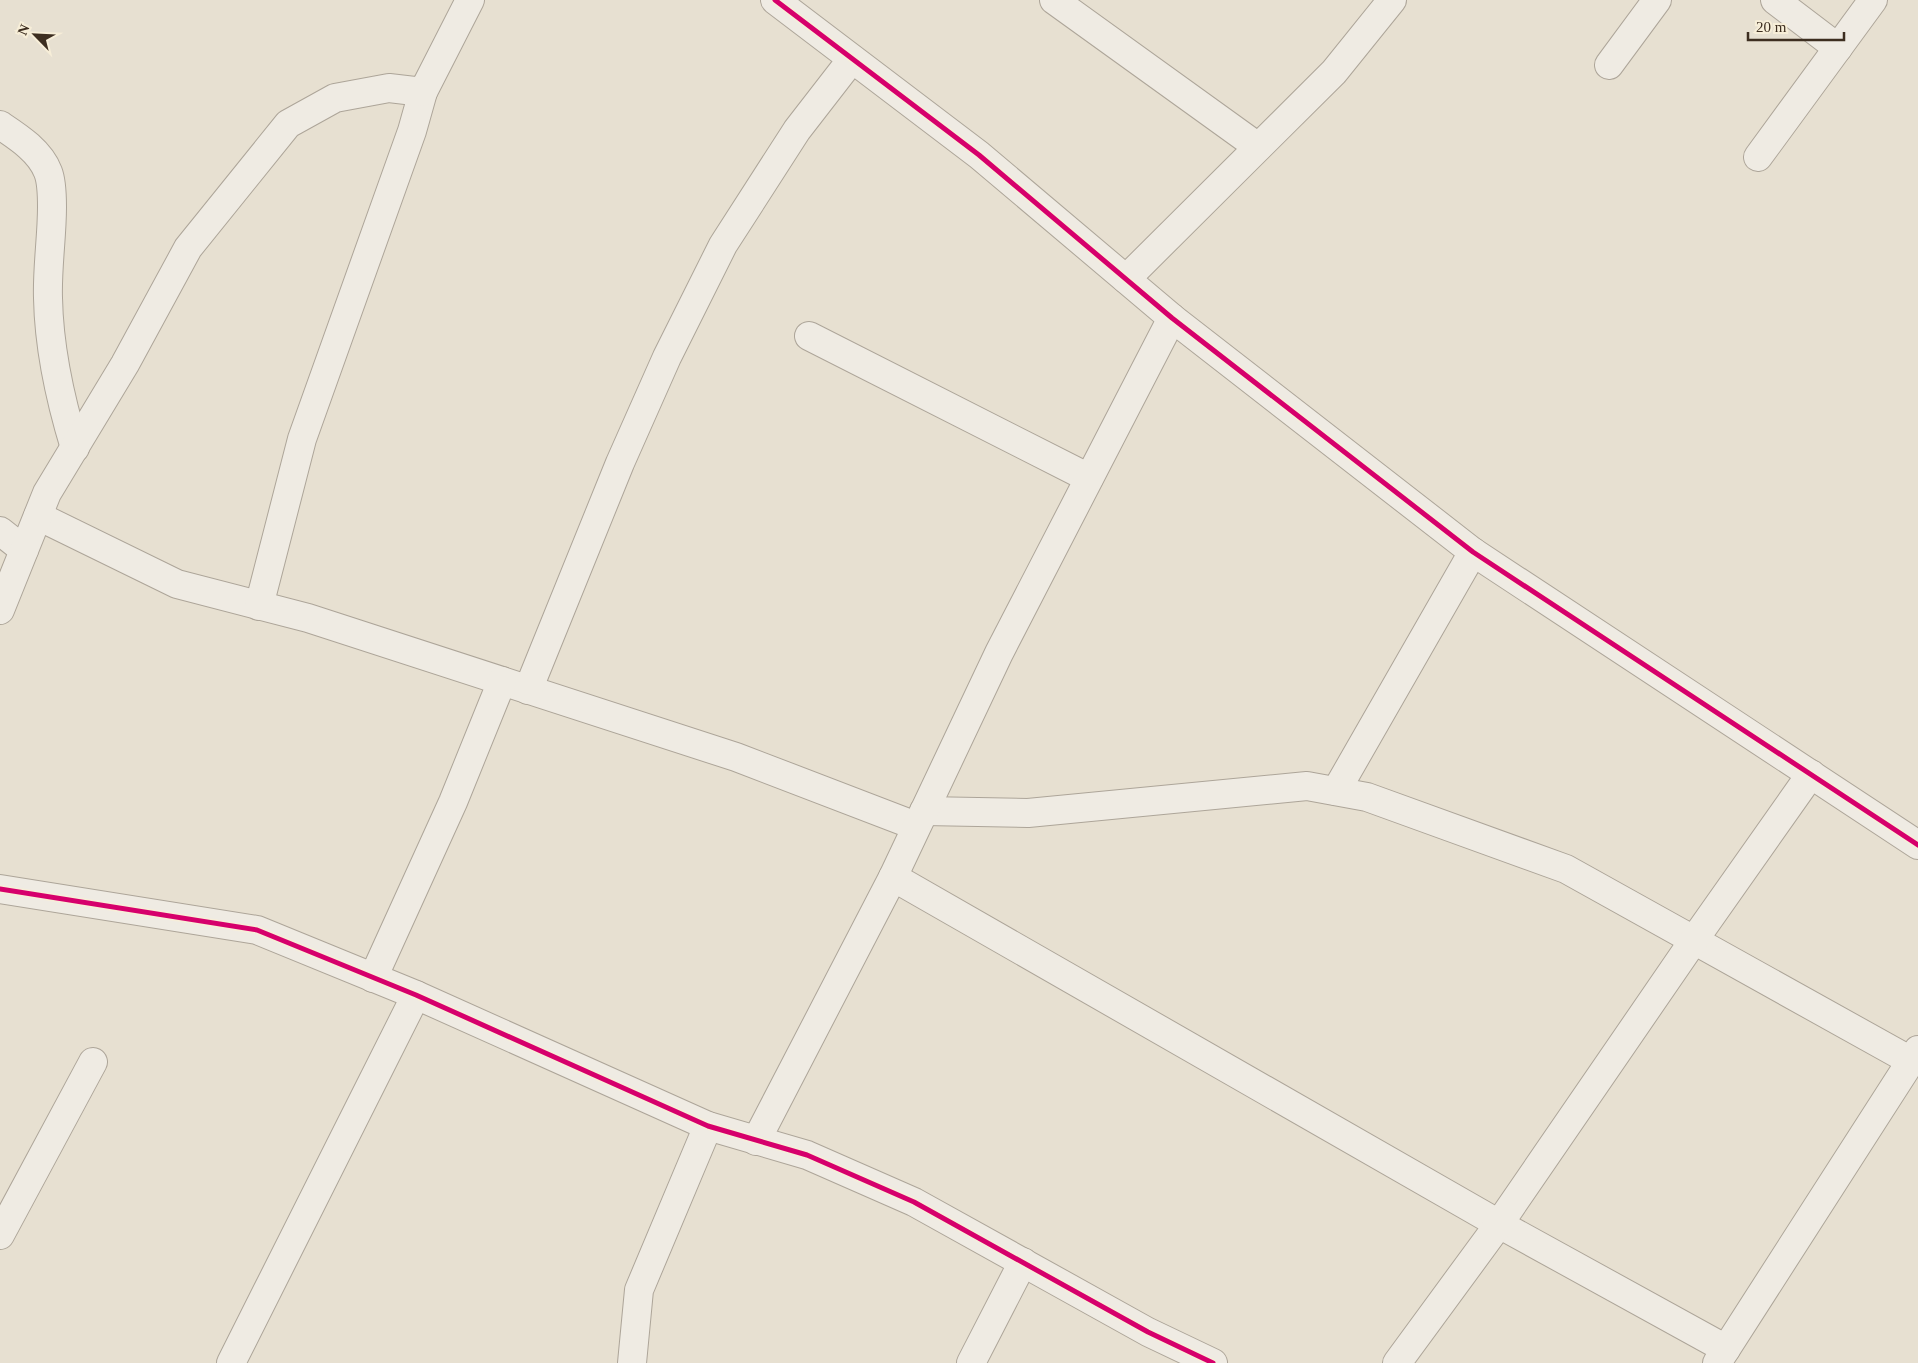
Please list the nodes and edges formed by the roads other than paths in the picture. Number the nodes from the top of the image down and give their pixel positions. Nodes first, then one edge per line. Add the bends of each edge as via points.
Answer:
1 (470, 0) edge
2 (775, 0) edge
3 (1054, 0) edge
4 (1657, 0) edge
5 (1775, 0) edge
6 (1873, 0) edge
7 (1379, 5) edge
8 (1838, 48) junction
9 (852, 59) junction
10 (1609, 65) dead end
11 (424, 92) junction
12 (0, 125) edge
13 (1258, 147) junction
14 (1758, 157) dead end
15 (1126, 279) junction
16 (1172, 318) junction
17 (809, 336) dead end
18 (75, 448) junction
19 (1089, 478) junction
20 (38, 516) junction
21 (0, 531) edge
22 (24, 550) junction
23 (1473, 552) junction
24 (260, 606) junction
25 (0, 610) edge
26 (502, 681) junction
27 (528, 690) junction
28 (1811, 774) junction
29 (1336, 791) junction
30 (920, 819) junction
31 (1918, 845) edge
32 (892, 877) junction
33 (0, 889) edge
34 (1694, 940) junction
35 (373, 978) junction
36 (416, 995) junction
37 (1915, 1055) edge
38 (93, 1062) dead end
39 (708, 1126) junction
40 (756, 1141) junction
41 (1499, 1224) junction
42 (0, 1235) edge
43 (1023, 1262) junction
44 (1722, 1356) edge
45 (231, 1363) edge
46 (632, 1363) edge
47 (971, 1363) edge
48 (1213, 1363) edge
49 (1397, 1363) edge

1 - 11 street
2 - 9 street
3 - 13 street
4 - 10 street
5 - 8 street
6 - 8 street
7 - 13 street via 1334,72
8 - 14 street
9 - 15 street via 979,155
9 - 27 street via 797,130 723,245 620,462
11 - 18 street via 389,88 336,98 288,124 188,248
11 - 24 street via 302,439
12 - 18 street via 28,145 49,173 52,236 48,297 52,352 61,402
13 - 15 street
15 - 16 street
16 - 19 street
16 - 23 street
17 - 19 street
18 - 20 street via 47,493
19 - 30 street via 999,653
20 - 22 street
20 - 24 street via 177,584
21 - 22 street
22 - 25 street
23 - 28 street
23 - 29 street
24 - 26 street via 308,618
26 - 27 street
26 - 35 street via 453,802
27 - 30 street
28 - 31 street
28 - 34 street
29 - 30 street via 1307,786 1028,813
29 - 34 street via 1367,797 1566,869
30 - 32 street
32 - 40 street
32 - 41 street
33 - 35 street via 257,930
34 - 37 street
34 - 41 street
35 - 36 street
36 - 39 street
36 - 45 street
37 - 44 street
38 - 42 street
39 - 40 street
39 - 46 street via 638,1290
40 - 43 street via 807,1155 914,1202
41 - 44 street
41 - 49 street
43 - 47 street
43 - 48 street via 1148,1332

